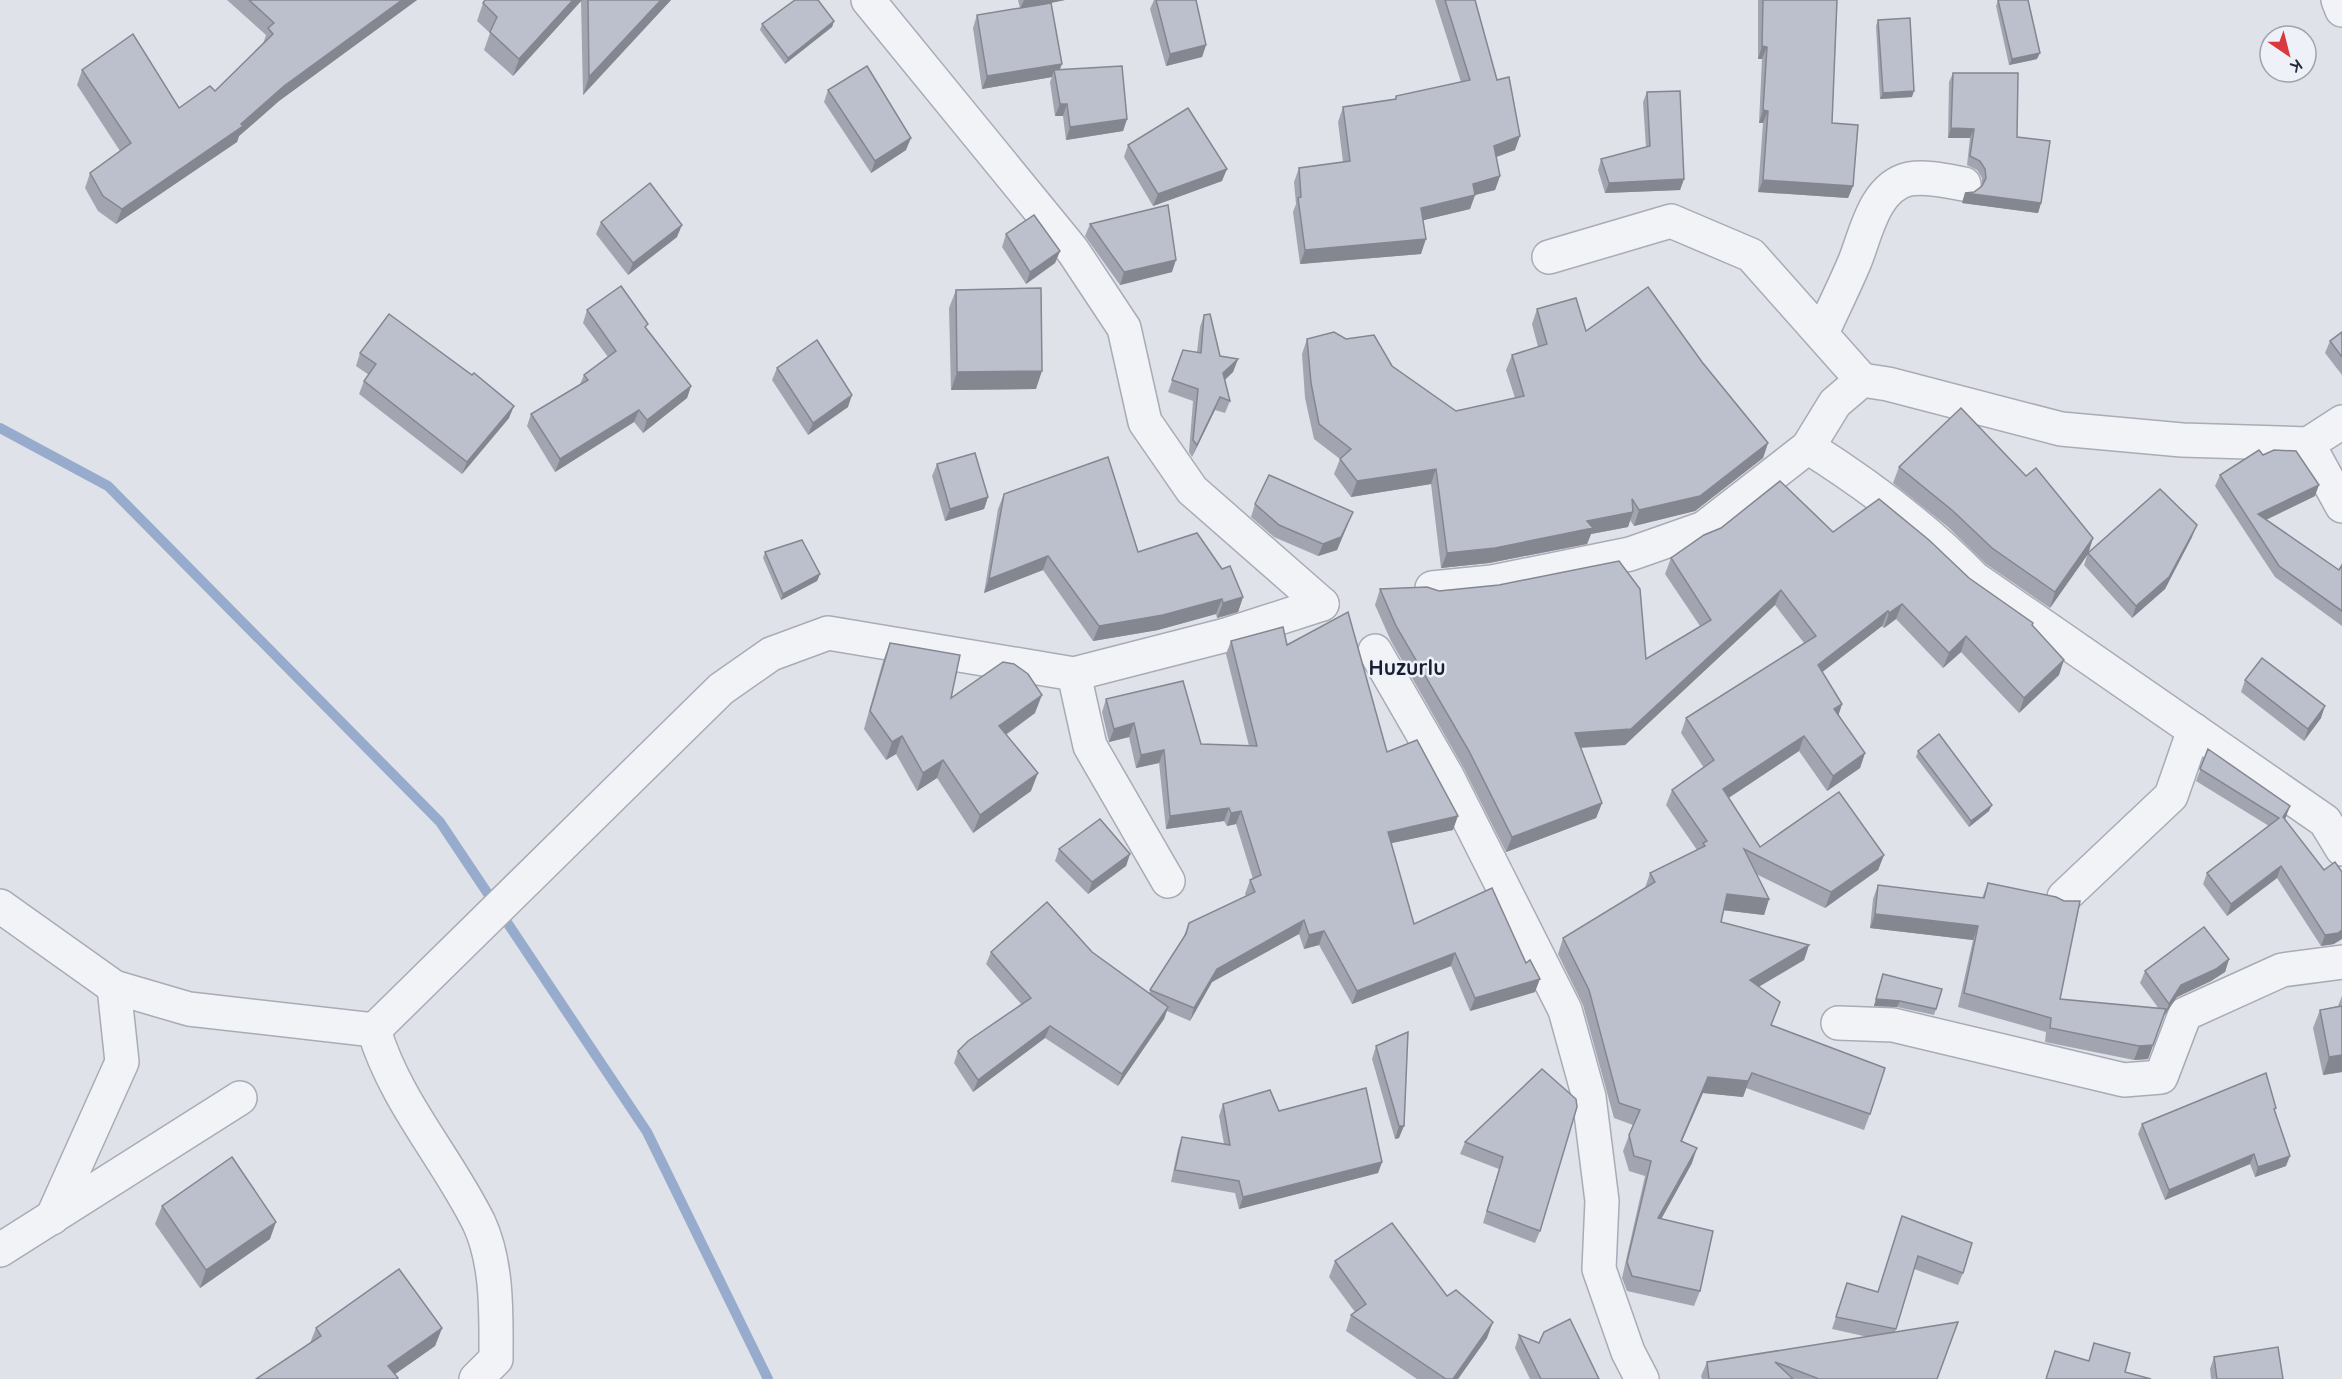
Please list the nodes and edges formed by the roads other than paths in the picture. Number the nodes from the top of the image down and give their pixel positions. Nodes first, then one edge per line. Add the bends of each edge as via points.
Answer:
1 (868, 0) edge
2 (2338, 0) edge
3 (2342, 10) edge
4 (1964, 184) dead end
5 (1549, 256) dead end
6 (1822, 333) junction
7 (1862, 380) junction
8 (2342, 422) edge
9 (2308, 444) junction
10 (1808, 447) junction
11 (2342, 506) edge
12 (1432, 588) edge
13 (1375, 651) dead end
14 (1074, 674) junction
15 (2194, 730) junction
16 (2342, 849) edge
17 (1168, 881) dead end
18 (2064, 897) dead end
19 (0, 907) edge
20 (2342, 962) edge
21 (114, 987) junction
22 (1838, 1023) dead end
23 (374, 1030) junction
24 (240, 1098) dead end
25 (52, 1218) junction
26 (0, 1250) edge
27 (476, 1379) edge
28 (1642, 1379) edge

1 - 14 street via 1080,260 1124,328 1144,422 1192,490 1322,604 1226,635
2 - 3 street
4 - 6 street via 1908,179 1889,190 1869,219
5 - 6 street via 1671,221 1751,255
6 - 7 street
7 - 9 street via 2061,429 2182,440
7 - 10 street via 1835,403
8 - 9 street
9 - 11 street
10 - 12 street via 1704,528 1630,554 1492,582
10 - 15 street via 1869,486 1940,543 1974,578
13 - 28 street via 1447,776 1565,1010 1589,1097 1602,1201 1599,1269 1628,1352
14 - 17 street via 1090,746
14 - 23 street via 828,633 771,654 721,689
15 - 16 street via 2325,821
15 - 18 street via 2171,796
19 - 21 street
20 - 22 street via 2282,970 2186,1014 2162,1077 2124,1080 1893,1025
21 - 23 street via 189,1009
21 - 25 street via 122,1062
23 - 27 street via 383,1061 480,1225 496,1288 496,1359
24 - 25 street
25 - 26 street

